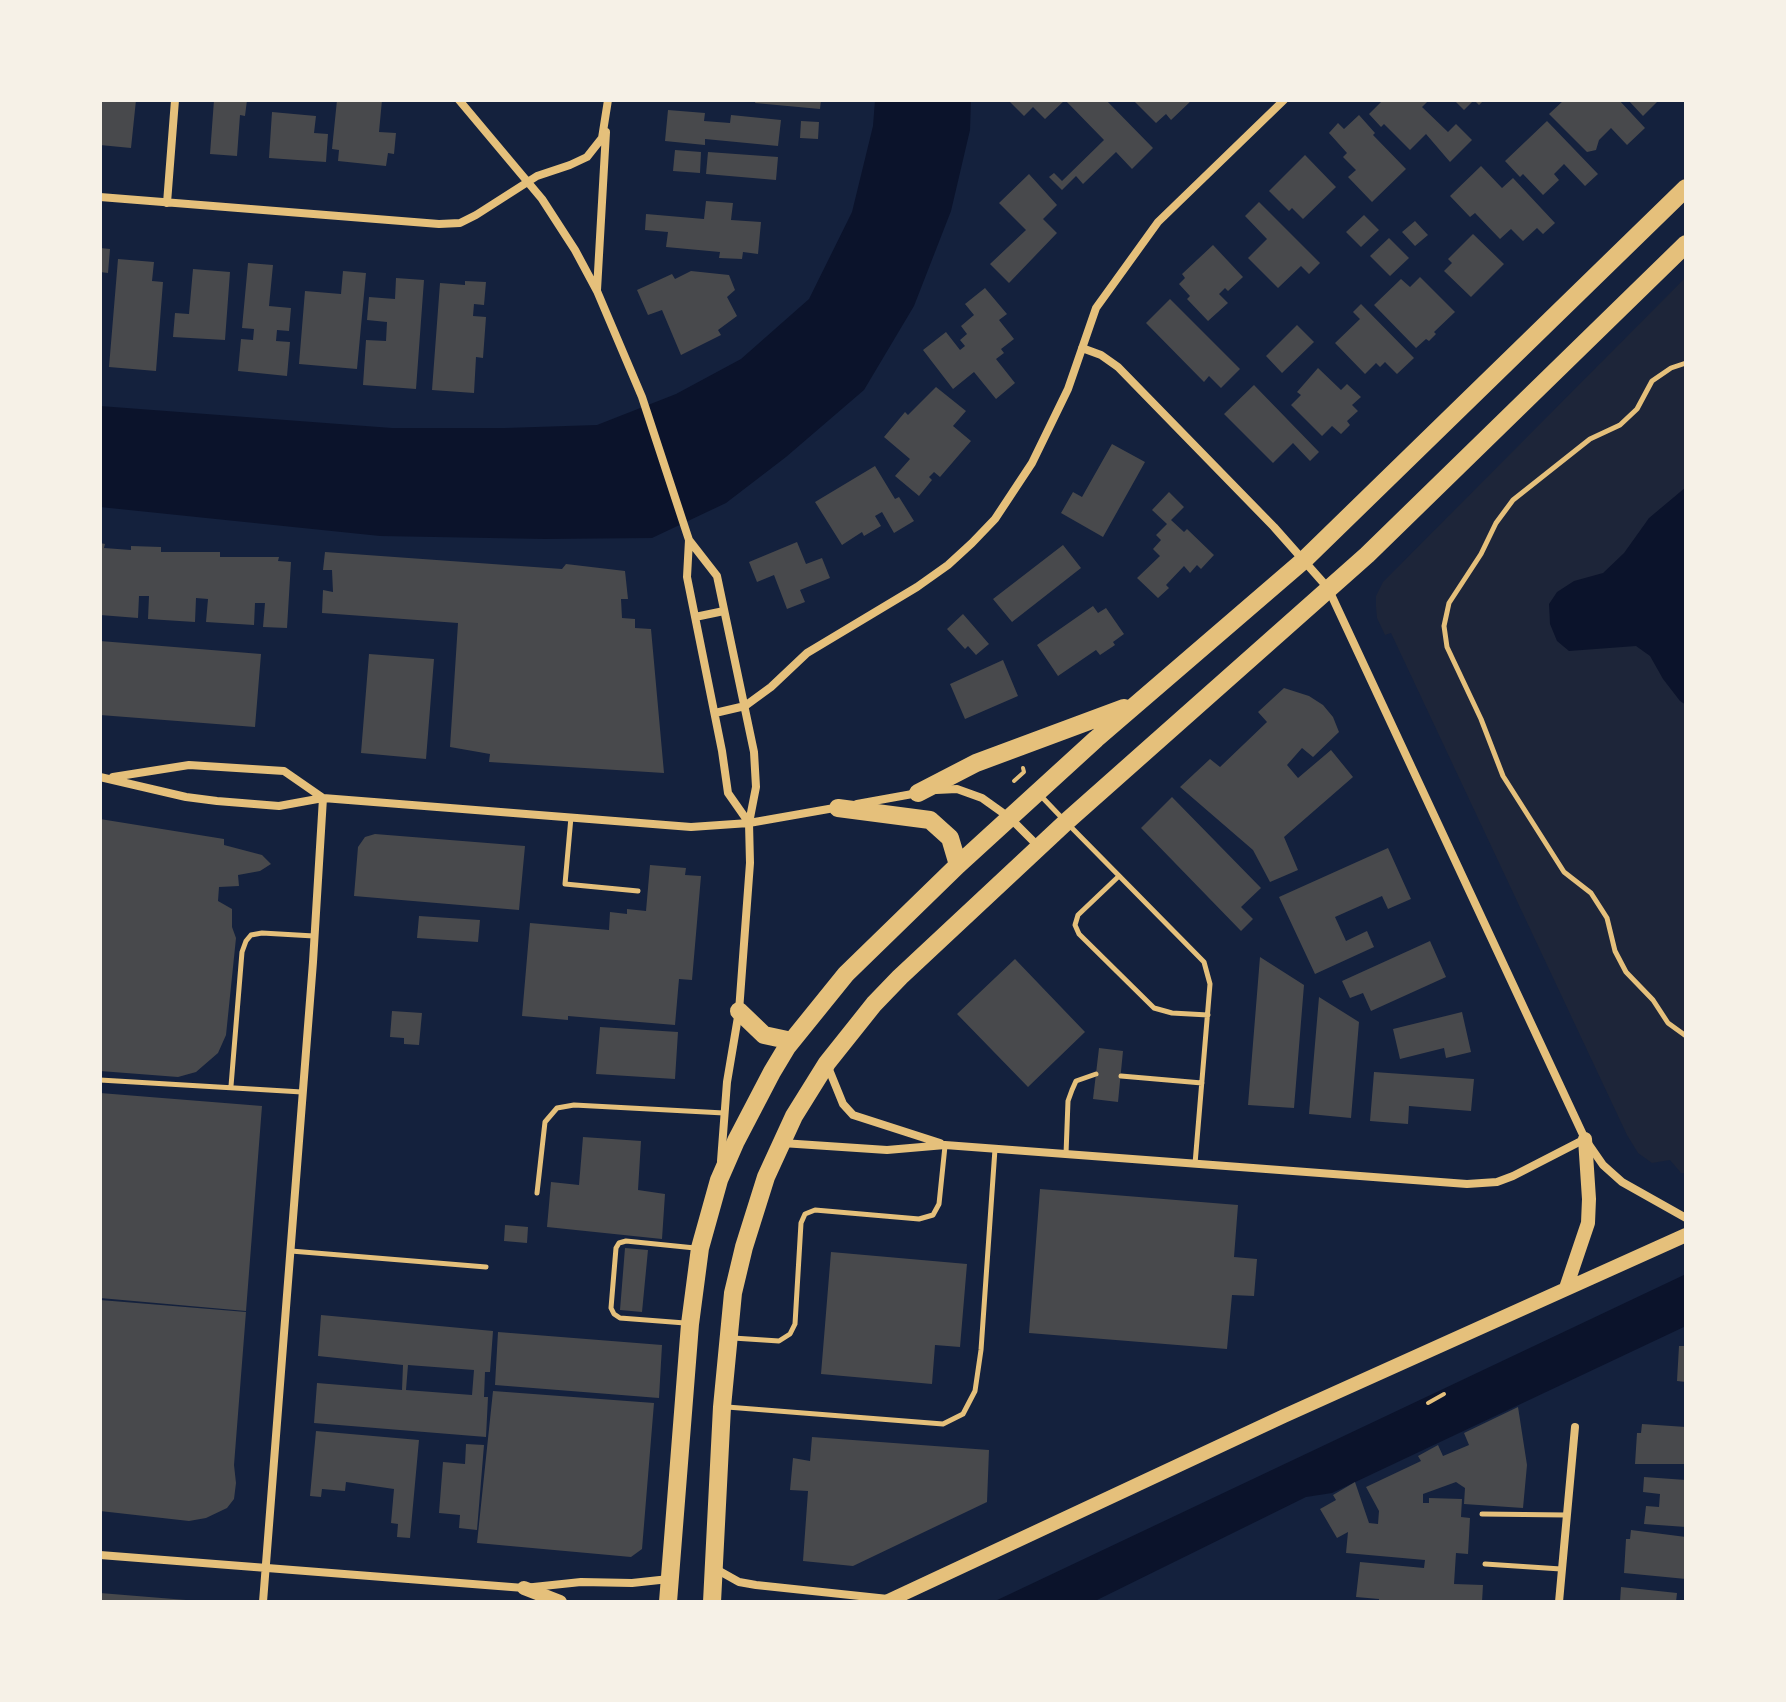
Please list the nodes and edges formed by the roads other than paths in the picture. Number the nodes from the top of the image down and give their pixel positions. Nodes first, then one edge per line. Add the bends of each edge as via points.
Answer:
1 (175, 100) edge
2 (459, 100) edge
3 (608, 100) edge
4 (1284, 100) edge
5 (606, 121) junction
6 (527, 181) junction
7 (1686, 188) edge
8 (100, 197) edge
9 (167, 203) junction
10 (1686, 244) edge
11 (597, 291) junction
12 (1082, 348) junction
13 (1686, 363) edge
14 (689, 540) junction
15 (1304, 560) junction
16 (1328, 588) junction
17 (724, 611) junction
18 (695, 617) junction
19 (1138, 703) junction
20 (745, 706) junction
21 (715, 713) junction
22 (105, 777) edge
23 (918, 793) junction
24 (1038, 793) junction
25 (323, 798) junction
26 (838, 808) junction
27 (571, 817) junction
28 (1010, 818) junction
29 (1066, 822) junction
30 (749, 823) junction
31 (1039, 847) junction
32 (958, 865) junction
33 (1119, 876) junction
34 (638, 891) dead end
35 (314, 936) junction
36 (739, 1011) junction
37 (1208, 1015) junction
38 (1686, 1036) edge
39 (792, 1041) junction
40 (827, 1063) junction
41 (1096, 1074) dead end
42 (1121, 1076) dead end
43 (100, 1080) edge
44 (1202, 1083) junction
45 (231, 1086) junction
46 (303, 1092) junction
47 (724, 1113) junction
48 (1585, 1139) junction
49 (781, 1143) junction
50 (945, 1145) junction
51 (995, 1149) junction
52 (1066, 1154) junction
53 (1195, 1164) junction
54 (719, 1180) junction
55 (537, 1193) dead end
56 (1686, 1218) edge
57 (1686, 1235) edge
58 (700, 1248) junction
59 (291, 1251) junction
60 (486, 1267) dead end
61 (1566, 1288) junction
62 (690, 1324) junction
63 (728, 1338) junction
64 (722, 1407) junction
65 (1575, 1427) dead end
66 (1482, 1514) dead end
67 (1567, 1515) junction
68 (100, 1555) edge
69 (1485, 1564) dead end
70 (712, 1567) junction
71 (266, 1569) junction
72 (1562, 1569) junction
73 (669, 1579) junction
74 (524, 1588) junction
75 (889, 1600) edge
76 (263, 1602) edge
77 (560, 1602) edge
78 (668, 1602) edge
79 (712, 1602) edge
80 (1559, 1602) edge

1 - 9 street
2 - 6 street
3 - 5 street
4 - 12 street via 1158,222 1096,308
5 - 6 street via 599,144 587,157
5 - 11 street
6 - 9 street via 476,215 449,224
6 - 11 street via 559,222
7 - 15 highway
8 - 9 street
10 - 16 highway
11 - 14 street via 642,397
12 - 15 street via 1118,367
12 - 20 street via 1032,463 995,519 948,565 807,653
13 - 38 lane via 1652,381 1637,409 1620,425 1590,439 1513,500 1449,603 1444,626 1447,647 1503,776 1564,872 1591,893 1607,918 1626,972 1668,1023
14 - 17 street via 717,576
14 - 18 street via 687,577
15 - 16 street
15 - 19 highway
16 - 29 highway
16 - 48 street
17 - 18 street
17 - 20 street
18 - 21 street
19 - 23 highway via 976,763
19 - 24 highway
20 - 21 street
20 - 30 street via 756,787
21 - 30 street via 728,793
22 - 25 street via 217,801 279,806
22 - 25 street via 189,765 284,771
23 - 26 street
23 - 28 street via 965,791
24 - 28 highway
24 - 29 lane
25 - 27 street
25 - 35 street
26 - 30 street
26 - 32 highway via 930,820 950,838
27 - 30 street via 691,827
27 - 34 lane via 565,884
28 - 31 street
28 - 32 highway
29 - 31 highway
29 - 33 lane
30 - 36 street
31 - 40 highway via 900,977
32 - 39 highway via 846,974
33 - 37 lane via 1204,962 1210,984
33 - 37 lane via 1078,915 1079,934 1154,1008
35 - 45 lane via 262,933 246,941
35 - 46 street
36 - 39 highway via 764,1035
36 - 47 street
37 - 44 lane
39 - 54 highway
40 - 49 highway
40 - 50 street via 836,1092 853,1115
41 - 52 lane via 1076,1081 1072,1090
42 - 44 lane
43 - 45 lane
44 - 53 lane
45 - 46 lane
46 - 59 street
47 - 54 street
47 - 55 lane via 557,1108 545,1122
48 - 53 street via 1497,1182 1467,1184
48 - 56 street via 1622,1182
48 - 61 main road via 1588,1223
49 - 50 street via 887,1150
49 - 63 highway via 744,1247
50 - 51 street
50 - 63 lane via 939,1204 933,1215 919,1219 815,1210 805,1214 790,1334 779,1341
51 - 52 street
51 - 64 lane via 981,1350 975,1391 963,1414 943,1424
52 - 53 street
54 - 58 highway
57 - 61 main road
58 - 62 highway
58 - 62 lane via 626,1241 616,1248 614,1314
59 - 60 lane
59 - 71 street
61 - 75 main road
62 - 73 highway
63 - 64 highway
64 - 70 highway
65 - 67 street
66 - 67 lane
67 - 72 street
68 - 71 street
69 - 72 lane
70 - 75 street via 739,1582
70 - 79 highway
71 - 74 street
71 - 76 street
72 - 80 street
73 - 74 street
73 - 78 highway
74 - 77 main road

